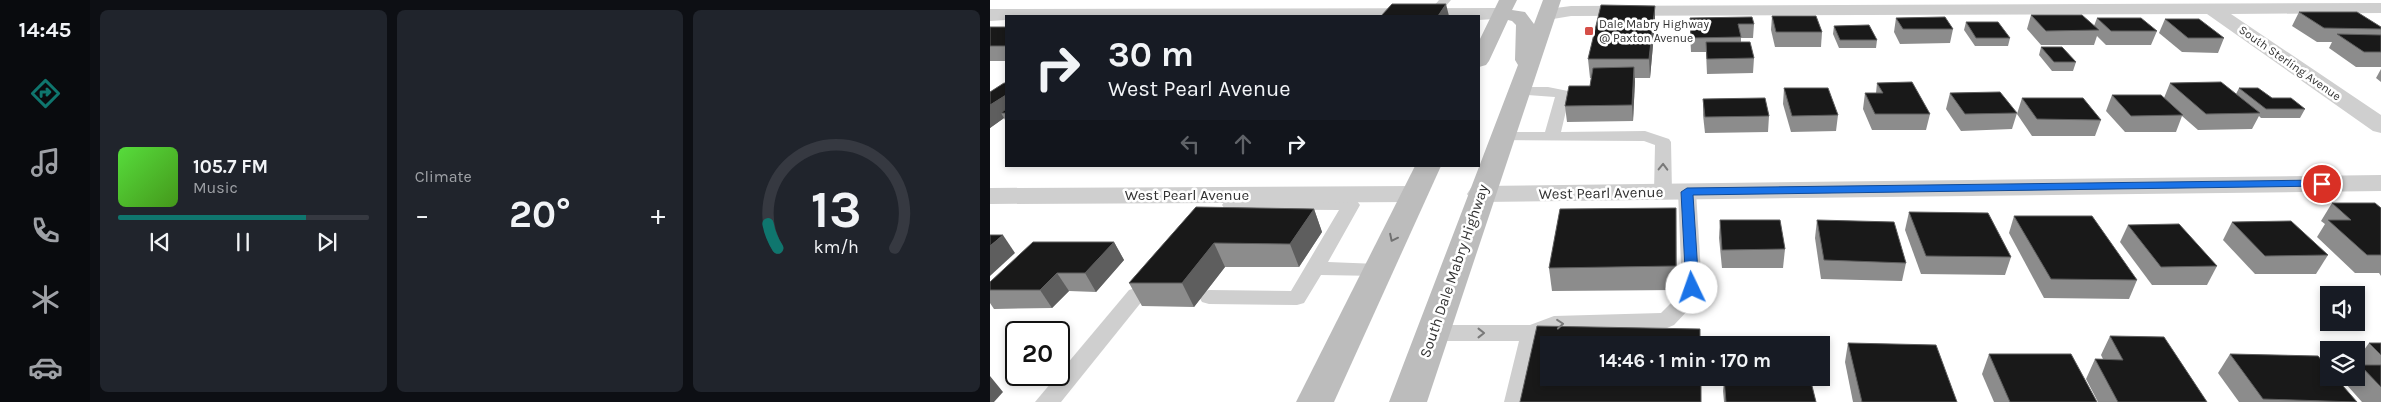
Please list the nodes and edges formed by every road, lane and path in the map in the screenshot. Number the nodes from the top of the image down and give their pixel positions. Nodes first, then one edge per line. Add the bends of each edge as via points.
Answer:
1 (1528, 2) dead end
2 (2206, 5) edge
3 (1439, 7) edge
4 (1505, 7) edge
5 (1549, 7) edge
6 (2381, 8) edge
7 (990, 15) edge
8 (1374, 15) edge
9 (1480, 59) edge
10 (1522, 81) junction
11 (2381, 126) edge
12 (1552, 136) junction
13 (1502, 137) junction
14 (1428, 167) edge
15 (2381, 183) edge
16 (1675, 192) junction
17 (1414, 194) junction
18 (1481, 194) junction
19 (1238, 195) junction
20 (990, 196) edge
21 (1315, 268) junction
22 (1378, 270) junction
23 (1136, 295) edge
24 (1209, 297) dead end
25 (1348, 330) junction
26 (1432, 333) junction
27 (1532, 333) junction
28 (1047, 402) edge
29 (1315, 402) edge
30 (1334, 402) edge
31 (1408, 402) edge
32 (1516, 402) edge

1 - 5 main road via 1534,10
2 - 5 street via 1571,11
2 - 6 street
2 - 11 street, South Sterling Avenue
3 - 4 street
3 - 8 street
4 - 9 main road
4 - 10 main road via 1525,24
5 - 10 main road, South Dale Mabry Highway
7 - 8 street
10 - 12 lane via 1563,94
10 - 13 main road, South Dale Mabry Highway
12 - 13 lane
16 -> 12 lane via 1664,142 1645,136
13 - 18 main road, South Dale Mabry Highway
14 - 17 main road
15 - 16 street, West Pearl Avenue
16 - 18 street, West Pearl Avenue
27 -> 16 lane via 1554,324 1667,320 1692,288
17 - 19 street, West Pearl Avenue
17 -> 22 main road
18 - 26 main road, South Dale Mabry Highway
19 - 20 street, West Pearl Avenue
19 - 21 lane via 1231,205 1351,205
21 - 22 lane
21 - 24 lane via 1297,298
22 - 25 main road
23 - 28 lane
25 - 29 main road
25 - 30 main road
26 -> 27 lane
26 - 31 main road, South Dale Mabry Highway
27 - 32 lane

